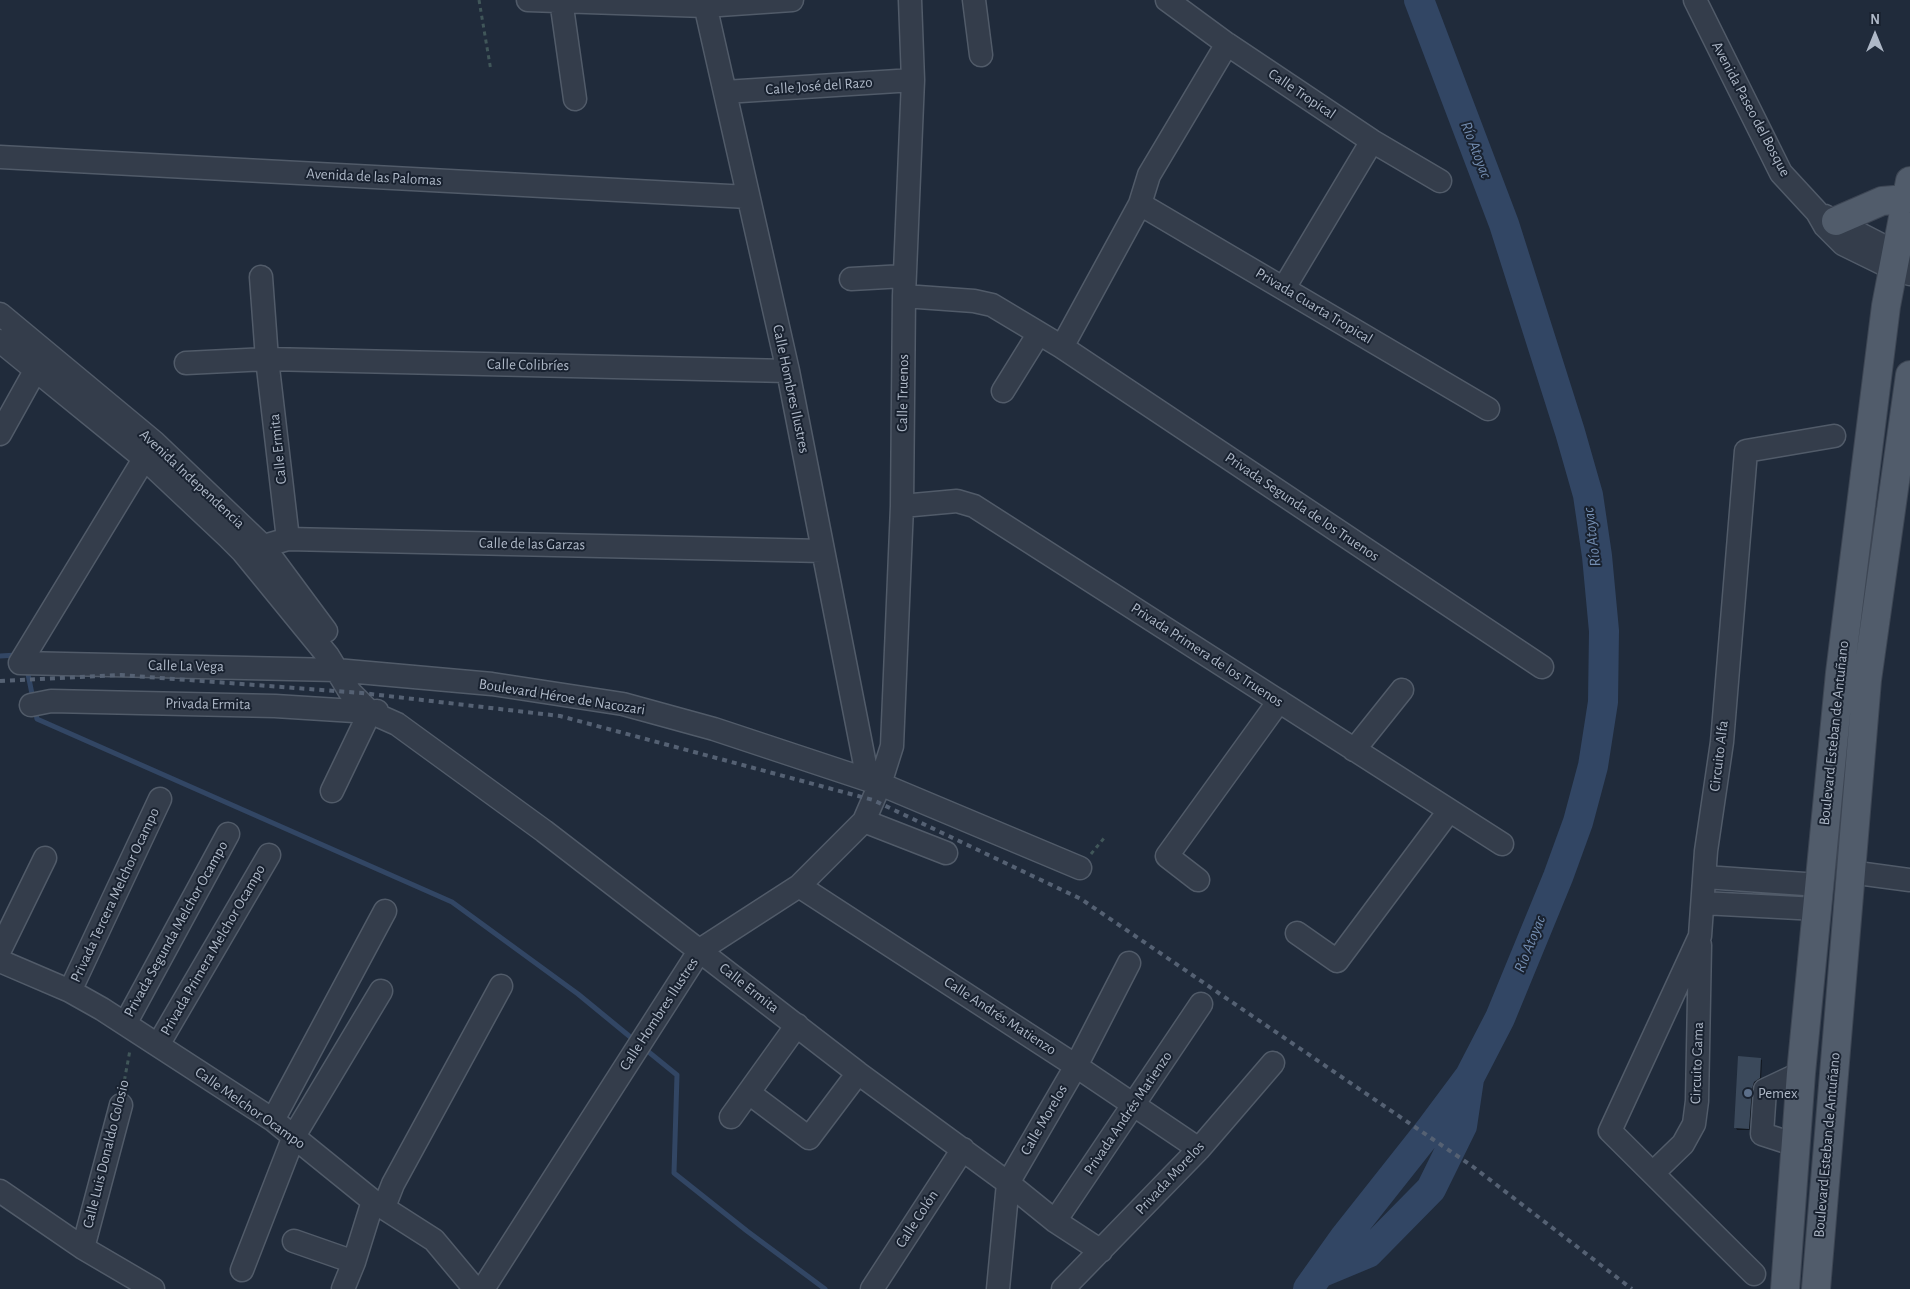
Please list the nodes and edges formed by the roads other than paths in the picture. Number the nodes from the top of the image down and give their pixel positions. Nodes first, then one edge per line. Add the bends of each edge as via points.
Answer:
1 (528, 0) edge
2 (792, 0) edge
3 (910, 0) edge
4 (974, 0) edge
5 (1167, 0) edge
6 (1695, 0) edge
7 (561, 1) edge
8 (705, 3) edge
9 (1227, 44) junction
10 (981, 55) dead end
11 (913, 80) junction
12 (725, 92) junction
13 (575, 99) dead end
14 (1372, 141) junction
15 (0, 156) edge
16 (1440, 181) dead end
17 (1908, 190) edge
18 (748, 197) junction
19 (1140, 204) junction
20 (1826, 216) junction
21 (1902, 263) edge
22 (261, 277) dead end
23 (851, 279) dead end
24 (904, 286) junction
25 (1284, 288) junction
26 (0, 314) edge
27 (1039, 333) junction
28 (0, 341) edge
29 (1062, 347) junction
30 (268, 359) junction
31 (43, 363) junction
32 (186, 363) dead end
33 (788, 371) junction
34 (1910, 375) edge
35 (1002, 391) dead end
36 (1488, 409) dead end
37 (0, 434) edge
38 (1834, 436) dead end
39 (150, 450) junction
40 (902, 506) junction
41 (288, 539) junction
42 (253, 549) junction
43 (823, 551) junction
44 (1542, 667) dead end
45 (344, 672) junction
46 (1402, 690) dead end
47 (1279, 701) junction
48 (31, 705) dead end
49 (383, 715) junction
50 (1354, 750) junction
51 (874, 782) junction
52 (332, 791) dead end
53 (160, 799) dead end
54 (1449, 811) junction
55 (864, 821) junction
56 (228, 834) dead end
57 (1502, 844) dead end
58 (946, 854) dead end
59 (268, 856) dead end
60 (45, 858) dead end
61 (1080, 868) dead end
62 (1850, 872) junction
63 (1705, 877) junction
64 (1198, 880) dead end
65 (1910, 880) edge
66 (799, 886) junction
67 (1818, 897) junction
68 (1703, 903) junction
69 (385, 911) dead end
70 (1297, 933) dead end
71 (1700, 936) junction
72 (0, 950) edge
73 (700, 950) junction
74 (0, 961) edge
75 (1129, 964) dead end
76 (501, 986) dead end
77 (70, 991) junction
78 (381, 991) dead end
79 (1201, 1004) dead end
80 (796, 1025) junction
81 (129, 1027) junction
82 (158, 1045) junction
83 (1274, 1063) dead end
84 (1076, 1066) junction
85 (858, 1073) junction
86 (1802, 1073) junction
87 (749, 1093) junction
88 (1133, 1104) junction
89 (121, 1105) road end
90 (730, 1117) dead end
91 (273, 1120) junction
92 (294, 1136) junction
93 (1796, 1146) junction
94 (1199, 1148) junction
95 (963, 1149) junction
96 (1653, 1174) junction
97 (1008, 1183) junction
98 (0, 1191) edge
99 (378, 1204) junction
100 (1055, 1221) junction
101 (294, 1241) dead end
102 (82, 1248) junction
103 (1101, 1251) junction
104 (354, 1262) junction
105 (242, 1270) dead end
106 (1754, 1274) dead end
107 (153, 1289) edge
108 (343, 1289) edge
109 (475, 1289) edge
110 (483, 1289) edge
111 (872, 1289) edge
112 (998, 1289) edge
113 (1063, 1289) edge
114 (1785, 1289) edge
115 (1816, 1289) edge

1 - 7 street
2 - 8 street
3 - 11 street, Calle Truenos
4 - 10 street
5 - 9 street, Calle Tropical
6 - 20 street, Avenida Paseo del Bosque via 1781,173
7 - 8 street
7 - 13 street
8 - 12 street, Calle Hombres Ilustres
9 - 14 street, Calle Tropical
9 - 19 street via 1149,176
11 - 12 street, Calle José del Razo
11 - 24 street, Calle Truenos
12 - 18 street, Calle Hombres Ilustres
14 - 16 street, Calle Tropical
14 - 25 street
15 - 18 street, Avenida de las Palomas
17 - 20 main road via 1882,201
17 - 21 main road, Boulevard Esteban de Antuñano
18 - 33 street, Calle Hombres Ilustres
19 - 25 street, Privada Cuarta Tropical
19 - 29 street
20 - 21 street, Avenida Paseo del Bosque
21 - 67 main road, Boulevard Esteban de Antuñano via 1840,673
22 - 30 street, Calle Ermita
23 - 24 street, Privada Segunda de los Truenos
24 - 27 street, Privada Segunda de los Truenos via 992,304
24 - 40 street, Calle Truenos
25 - 36 street, Privada Cuarta Tropical
26 - 31 street, Avenida Independencia
27 - 29 street, Privada Segunda de los Truenos
27 - 35 street
28 - 31 street, Avenida Independencia
29 - 44 street, Privada Segunda de los Truenos
30 - 32 street, Calle Colibríes
30 - 33 street, Calle Colibríes
30 - 41 street, Calle Ermita
31 - 37 street
31 - 39 street, Avenida Independencia
33 - 43 street, Calle Hombres Ilustres
34 - 62 main road, Boulevard Esteban de Antuñano via 1867,680
38 - 63 street, Circuito Alfa via 1746,451 1722,742
39 - 42 street, Avenida Independencia
39 - 45 street, Calle La Vega via 20,663
40 - 47 street, Privada Primera de los Truenos via 957,501 974,506
40 - 51 street, Calle Truenos via 892,746
41 - 42 street, Calle de las Garzas
41 - 43 street, Calle de las Garzas
42 - 45 street, Avenida Independencia via 328,656
43 - 51 street, Calle Hombres Ilustres
45 - 49 street, Avenida Independencia via 350,692
45 - 51 street, Boulevard Héroe de Nacozari via 492,684 623,704 714,729
46 - 50 street
47 - 50 street, Privada Primera de los Truenos
47 - 64 street via 1167,856
48 - 49 street, Privada Ermita via 51,701 275,706
49 - 52 street
49 - 73 street, Calle Ermita via 544,831
50 - 54 street, Privada Primera de los Truenos
51 - 55 street, Calle Hombres Ilustres
51 - 61 street, Boulevard Héroe de Nacozari
53 - 77 street, Privada Tercera Melchor Ocampo
54 - 57 street, Privada Primera de los Truenos
54 - 70 street via 1337,961
55 - 58 street
55 - 66 street, Calle Hombres Ilustres
56 - 81 street, Privada Segunda Melchor Ocampo
59 - 82 street, Privada Primera Melchor Ocampo
60 - 72 street
62 - 65 street
62 - 115 main road, Boulevard Esteban de Antuñano
63 - 67 street
63 - 68 street, Circuito Alfa
66 - 73 street, Calle Hombres Ilustres
66 - 84 street, Calle Andrés Matienzo
67 - 68 street
67 - 86 main road, Boulevard Esteban de Antuñano
68 - 71 street, Circuito Alfa
69 - 91 street
71 - 96 street, Circuito Gama via 1698,1101 1694,1124 1683,1144
71 - 96 street, Circuito Alfa via 1610,1131
73 - 80 street, Calle Ermita
73 - 110 street, Calle Hombres Ilustres
74 - 77 street, Calle Melchor Ocampo
75 - 84 street, Calle Morelos
76 - 99 street via 393,1184
77 - 81 street, Calle Melchor Ocampo
78 - 92 street
79 - 88 street, Privada Andrés Matienzo
80 - 85 street, Calle Ermita
80 - 87 street
81 - 82 street, Calle Melchor Ocampo
82 - 91 street, Calle Melchor Ocampo
83 - 94 street, Privada Morelos
84 - 88 street, Calle Andrés Matienzo
84 - 97 street, Calle Morelos
85 - 87 street via 809,1138
85 - 95 street, Calle Ermita
86 - 93 main road, Boulevard Esteban de Antuñano
86 - 93 street via 1764,1090 1762,1134
87 - 90 street
88 - 94 street, Calle Andrés Matienzo
88 - 100 street, Privada Andrés Matienzo
89 - 102 street, Calle Luis Donaldo Colosio
91 - 92 street, Calle Melchor Ocampo
92 - 99 street, Calle Melchor Ocampo
92 - 105 street
93 - 114 main road, Boulevard Esteban de Antuñano
94 - 103 street, Privada Morelos
95 - 97 street, Calle Ermita
95 - 111 street, Calle Colón
96 - 106 street
97 - 100 street, Calle Ermita
97 - 112 street, Calle Morelos
98 - 102 street
99 - 104 street
99 - 109 street, Calle Melchor Ocampo via 434,1240
100 - 103 street, Calle Ermita
101 - 104 street
102 - 107 street
103 - 113 street, Privada Morelos
104 - 108 street

